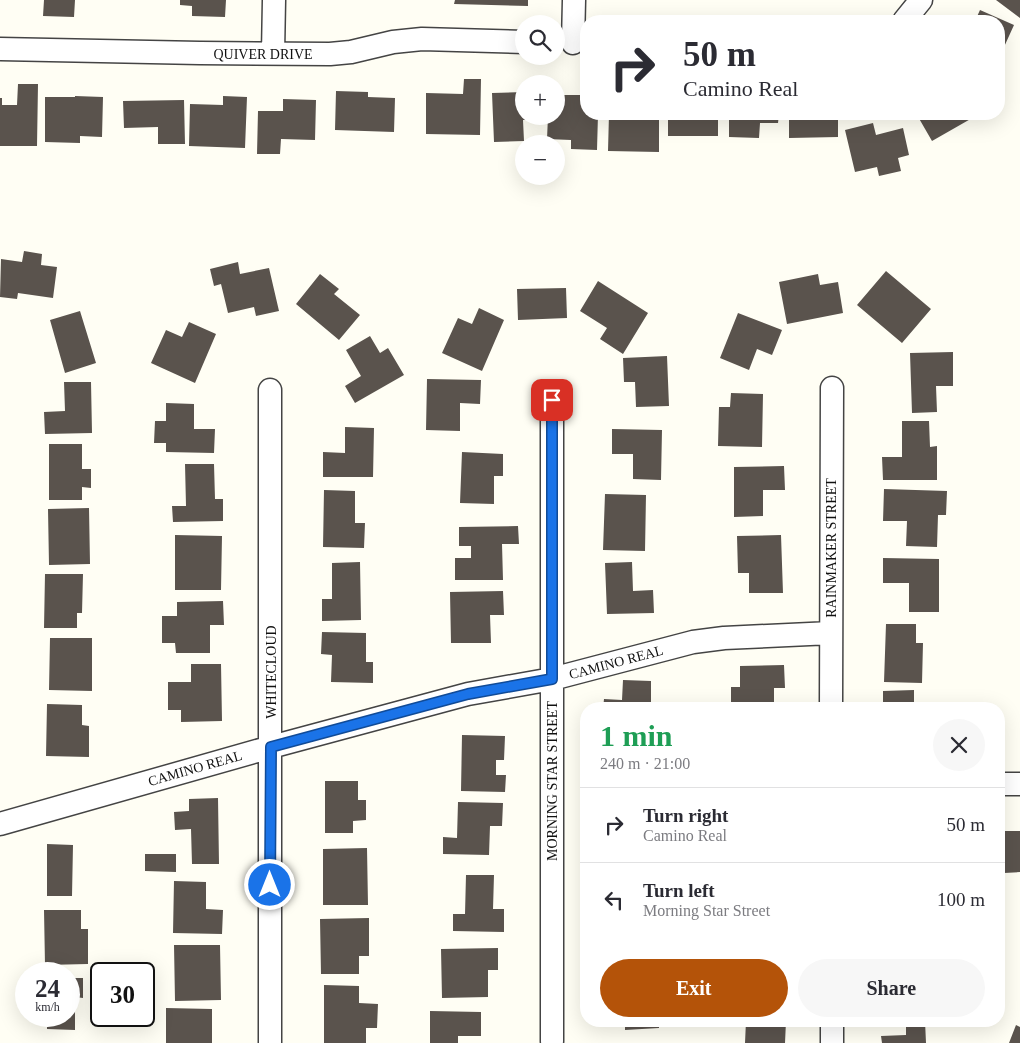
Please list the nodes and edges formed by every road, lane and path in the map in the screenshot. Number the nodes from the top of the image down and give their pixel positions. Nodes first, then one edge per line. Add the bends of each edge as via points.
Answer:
1 (274, 0) edge
2 (574, 0) edge
3 (921, 0) edge
4 (909, 15) edge
5 (515, 42) edge
6 (572, 43) edge
7 (0, 49) edge
8 (273, 53) junction
9 (832, 388) dead end
10 (270, 390) dead end
11 (552, 400) dead end
12 (831, 633) junction
13 (552, 679) junction
14 (831, 702) edge
15 (271, 747) junction
16 (1005, 784) edge
17 (1020, 784) edge
18 (0, 824) edge
19 (832, 1027) edge
20 (552, 1041) dead end
21 (270, 1043) edge
22 (832, 1043) edge

1 - 8 street
2 - 6 street
3 - 4 street
5 - 8 street, QUIVER DRIVE via 422,39 330,54
7 - 8 street, QUIVER DRIVE
9 - 12 street, RAINMAKER STREET
10 - 15 street, WHITECLOUD
11 - 13 street, MORNING STAR STREET
12 - 13 street, CAMINO REAL via 693,642
12 - 14 street, RAINMAKER STREET
13 - 15 street, CAMINO REAL via 468,694
13 - 20 street, MORNING STAR STREET
15 - 18 street, CAMINO REAL
15 - 21 street, WHITECLOUD
16 - 17 street
19 - 22 street

